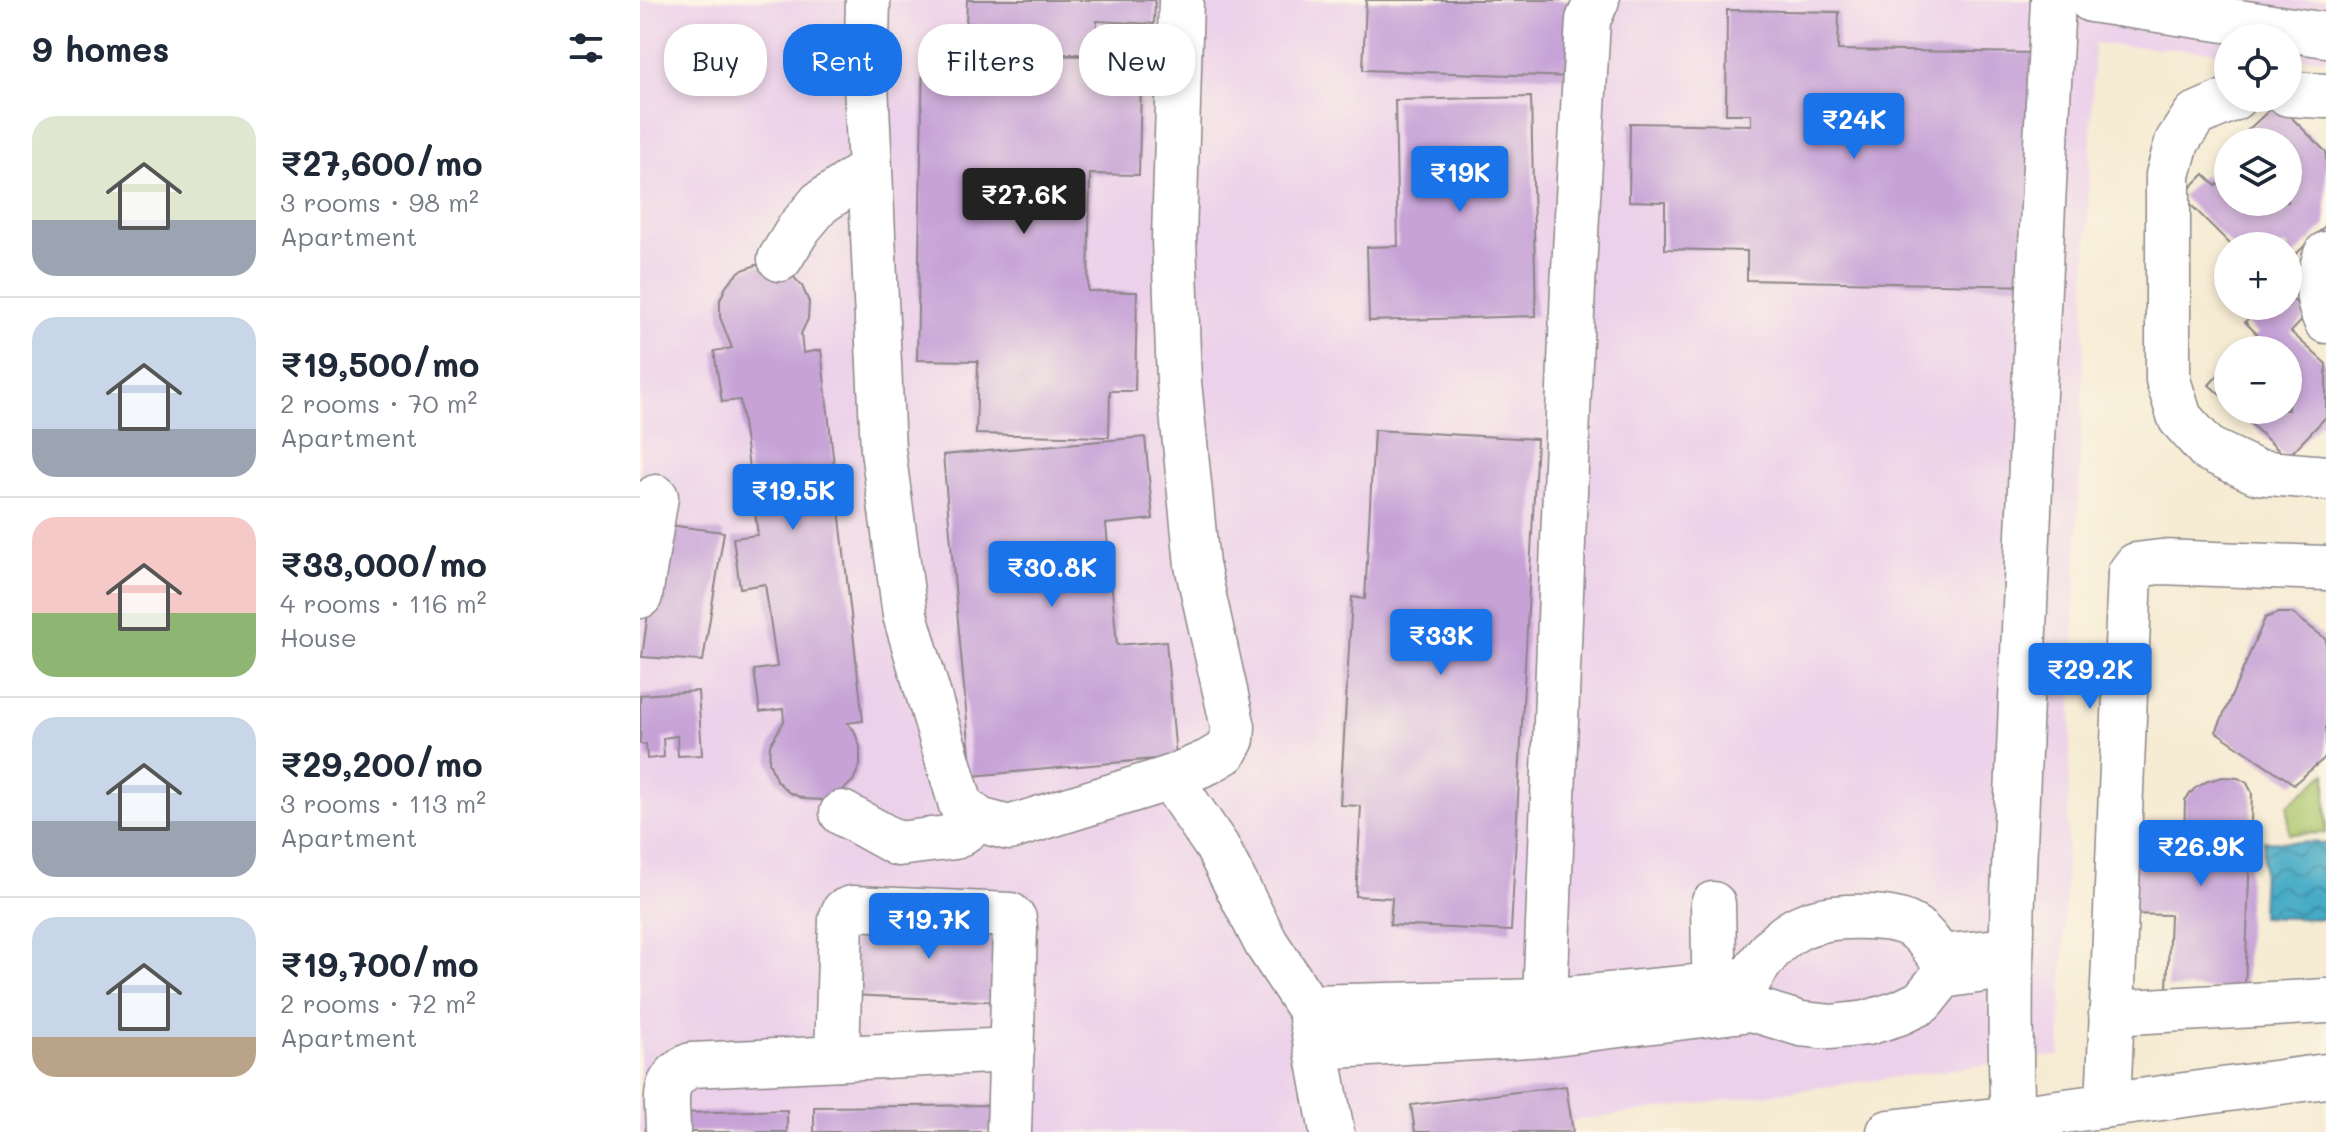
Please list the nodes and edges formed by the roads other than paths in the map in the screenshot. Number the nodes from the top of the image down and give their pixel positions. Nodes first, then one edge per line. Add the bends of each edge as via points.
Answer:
1 (868, 0) edge
2 (1181, 0) edge
3 (1597, 0) edge
4 (2053, 0) edge
5 (2094, 0) edge
6 (2315, 22) edge
7 (2302, 95) edge
8 (2326, 96) edge
9 (2214, 107) edge
10 (870, 169) junction
11 (2326, 254) edge
12 (780, 259) dead end
13 (2326, 321) edge
14 (2326, 478) edge
15 (656, 497) dead end
16 (2326, 568) edge
17 (640, 596) edge
18 (1170, 778) junction
19 (842, 813) dead end
20 (979, 820) junction
21 (1713, 904) dead end
22 (2012, 958) junction
23 (1942, 967) junction
24 (1732, 997) junction
25 (2326, 1001) edge
26 (2111, 1013) junction
27 (1545, 1018) junction
28 (1313, 1027) junction
29 (1012, 1050) junction
30 (837, 1058) junction
31 (2326, 1076) edge
32 (2326, 1102) edge
33 (2013, 1118) junction
34 (2096, 1118) edge
35 (668, 1132) edge
36 (1009, 1132) edge
37 (1332, 1132) edge
38 (1889, 1132) edge

1 - 10 street
2 - 18 street via 1174,239 1179,382 1197,565 1233,727 1225,752
3 - 27 street via 1588,20 1573,287
4 - 22 street
5 - 6 street
7 - 8 street
9 - 14 street via 2195,115 2177,142 2168,175 2168,380 2180,418 2208,449 2257,472
10 - 12 street via 820,203
10 - 20 street via 883,450 905,615 961,805
11 - 13 street via 2316,300
15 - 17 street
16 - 26 street via 2160,562 2136,565 2130,573
18 - 20 street via 1009,828
18 - 28 street via 1217,847
19 - 20 street via 898,844 955,837
21 - 24 street
22 - 23 street
22 - 33 street
23 - 24 street via 1922,1002 1867,1023 1801,1024
23 - 24 street via 1916,929 1891,919 1836,915 1778,940
24 - 27 street
25 - 26 street
26 - 34 street
27 - 28 street
28 - 37 street
29 - 30 street
29 - 30 street via 1015,928 1010,915 852,908 841,919
29 - 36 street
30 - 35 street via 691,1065 675,1073 668,1085
31 - 34 street
32 - 34 street
33 - 34 street
33 - 38 street

